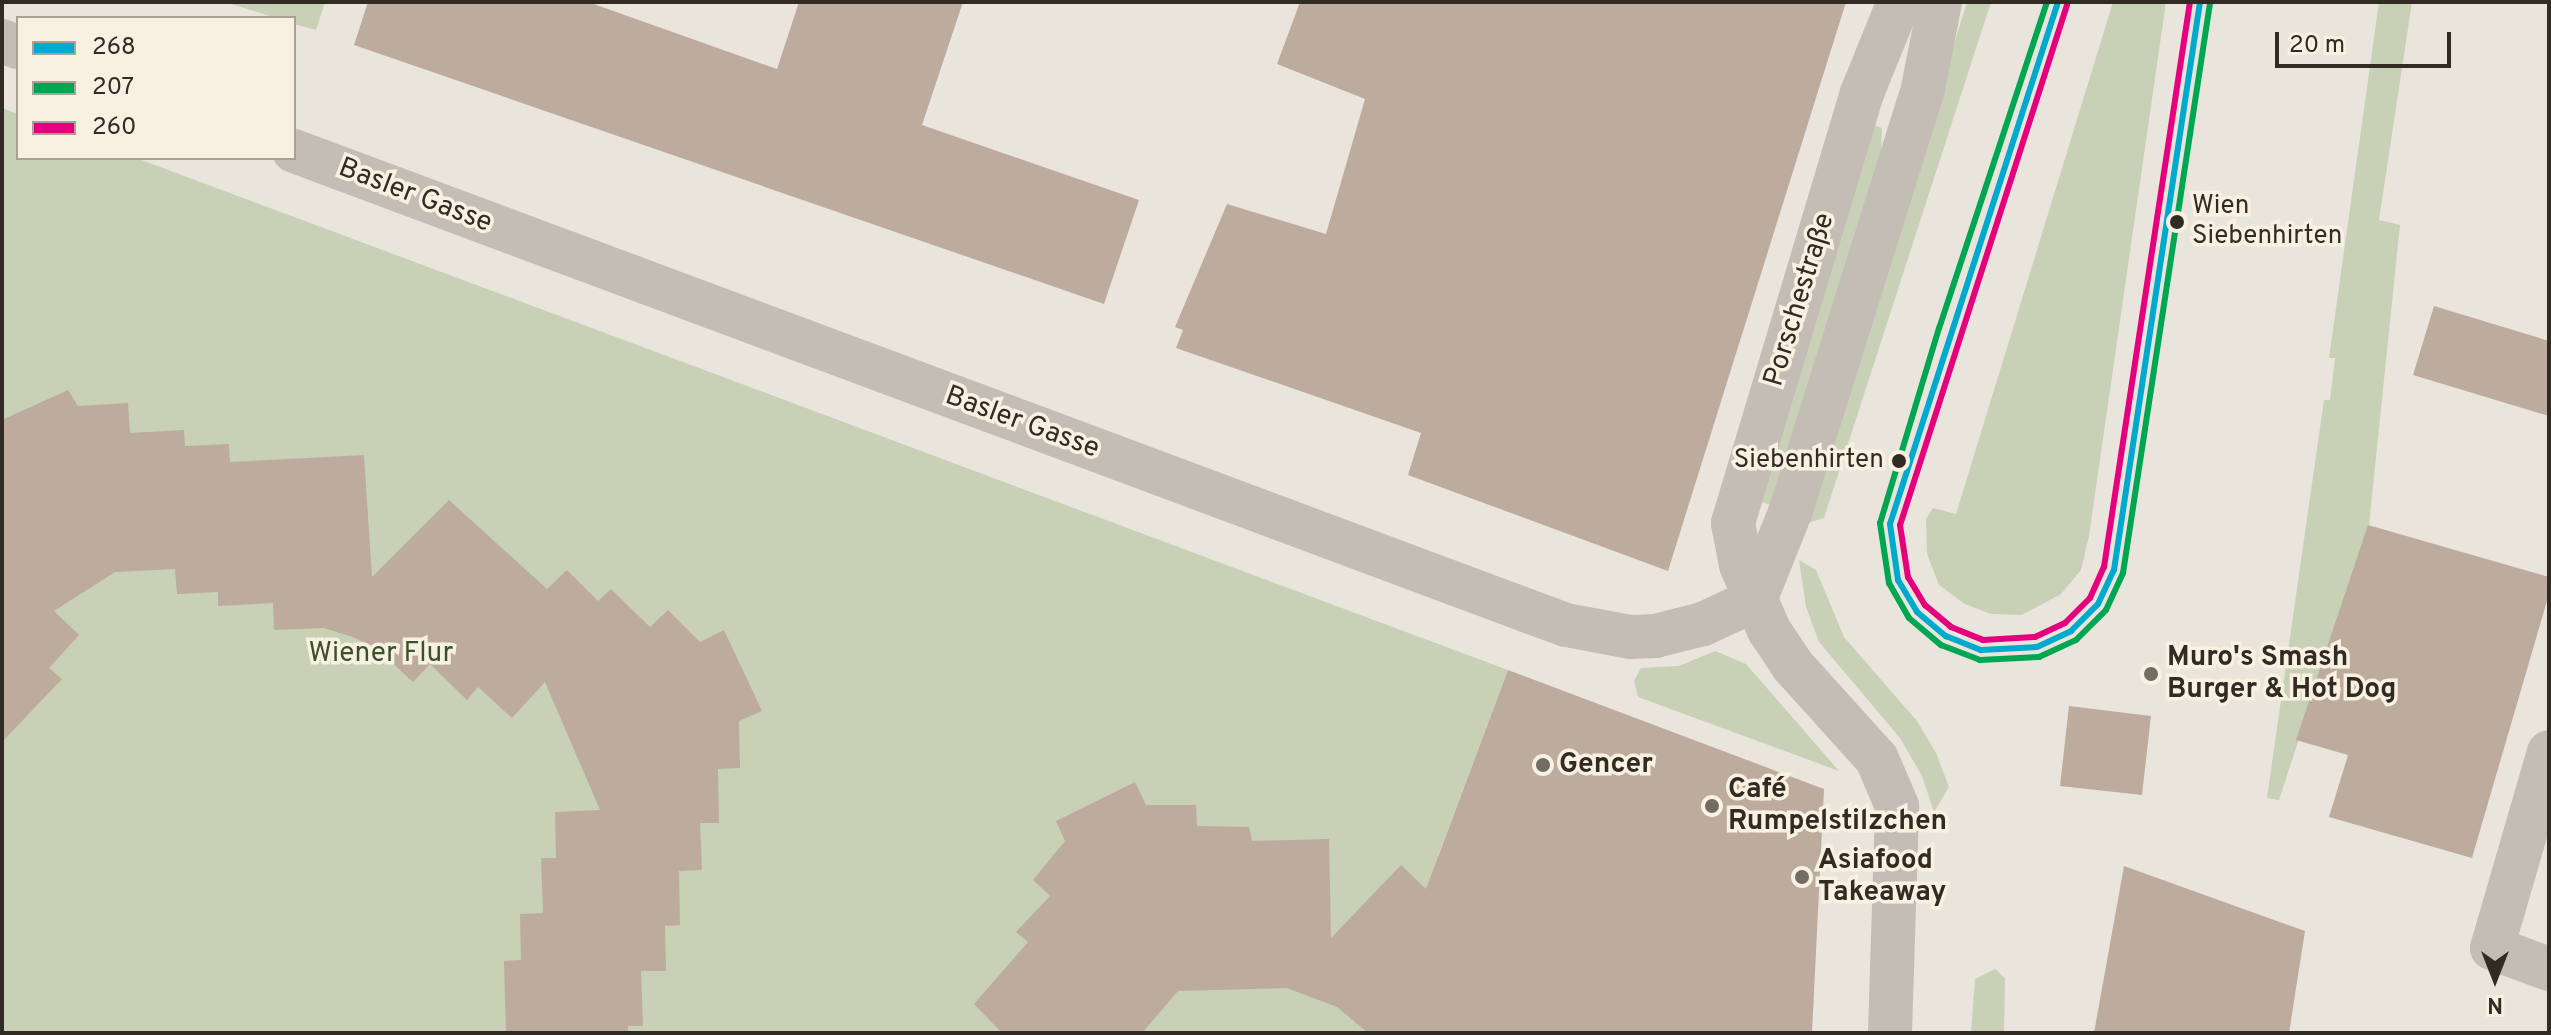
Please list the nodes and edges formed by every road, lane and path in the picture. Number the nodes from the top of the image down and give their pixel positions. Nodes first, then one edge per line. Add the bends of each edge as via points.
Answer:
1 (1899, 2) edge
2 (1940, 2) edge
3 (296, 152) edge
4 (1755, 600) junction
5 (2549, 752) edge
6 (2549, 969) edge
7 (1890, 1033) edge

1 - 4 street, Porschestraße via 1862,93 1733,523
2 - 4 street, Porschestraße via 1923,88 1791,510
3 - 4 street, Basler Gasse via 1566,625 1630,637 1655,636 1703,624
4 - 7 street, Porschestraße via 1793,666 1889,779 1898,828
5 - 6 street via 2492,948

